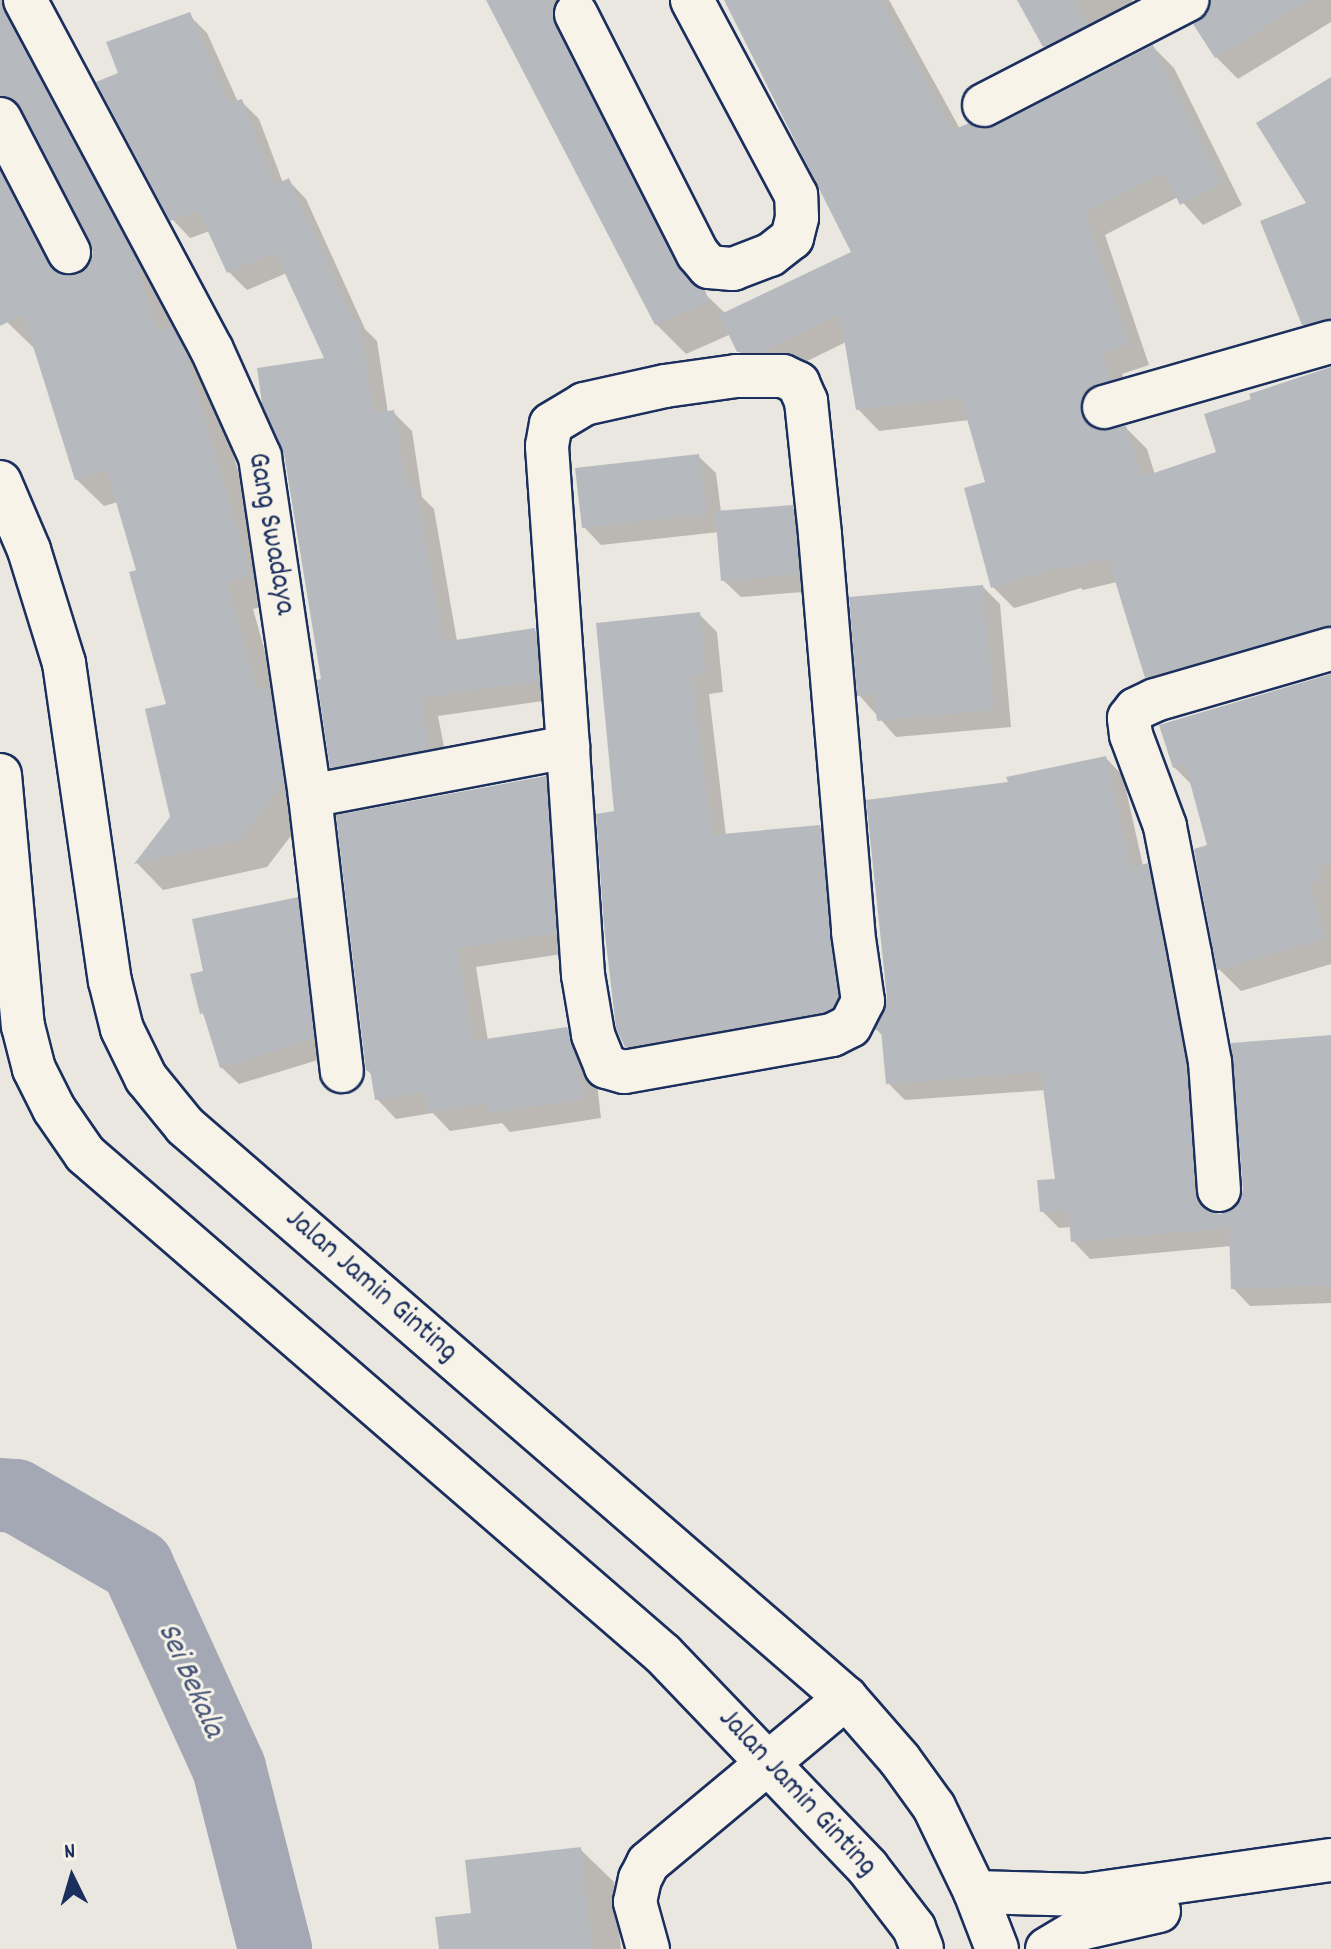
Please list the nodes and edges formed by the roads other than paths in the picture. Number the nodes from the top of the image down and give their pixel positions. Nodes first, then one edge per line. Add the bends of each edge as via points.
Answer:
1 (25, 0) edge
2 (692, 0) edge
3 (1187, 0) edge
4 (576, 14) dead end
5 (984, 105) dead end
6 (0, 119) edge
7 (69, 252) dead end
8 (1331, 342) edge
9 (1104, 407) dead end
10 (0, 482) edge
11 (1331, 649) edge
12 (568, 747) junction
13 (0, 775) edge
14 (310, 796) junction
15 (342, 1071) dead end
16 (1219, 1190) dead end
17 (846, 1698) junction
18 (770, 1762) junction
19 (1331, 1860) edge
20 (1331, 1888) edge
21 (975, 1892) junction
22 (648, 1949) edge
23 (922, 1949) edge
24 (997, 1949) edge
25 (1047, 1949) edge

1 - 14 street, Gang Swadaya via 212,350 260,457
2 - 4 street via 796,195 792,238 770,255 733,269 709,267 698,254
3 - 5 street
6 - 7 street
8 - 9 street
10 - 17 street, Jalan Jamin Ginting via 29,550 64,663 110,981 122,1029 146,1078 185,1126
11 - 16 street via 1155,700 1129,718 1165,826 1190,954 1210,1062
12 - 12 street via 583,975 593,1034 606,1067 624,1072 832,1035 850,1026 863,1001 806,401 798,383 783,376 736,376 665,386 584,404 551,424 547,446
12 - 14 street
13 - 18 street, Jalan Jamin Ginting via 23,1026 34,1069 85,1154 663,1654
14 - 15 street, Gang Swadaya
17 - 18 street
17 - 21 street, Jalan Jamin Ginting via 934,1807
18 - 22 street via 648,1863 635,1902
18 - 23 street, Jalan Jamin Ginting via 868,1868 914,1928
19 - 21 street via 1085,1895
20 - 25 street via 1127,1916 1080,1929
21 - 24 street, Jalan Jamin Ginting

